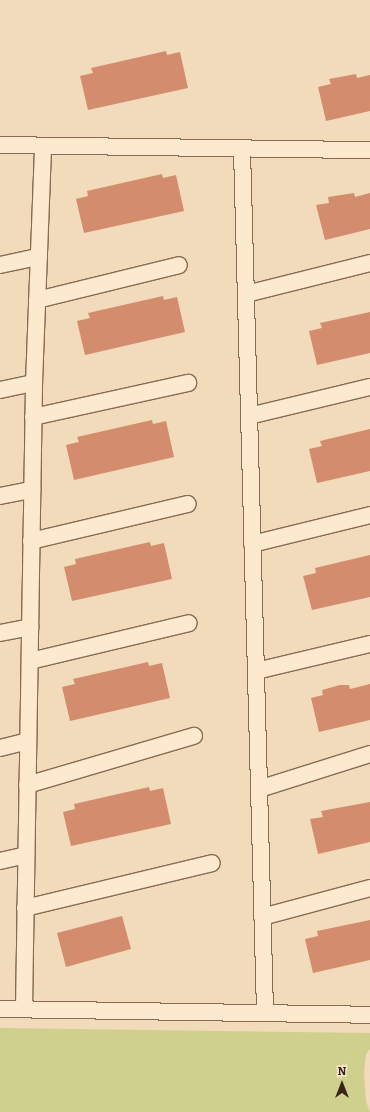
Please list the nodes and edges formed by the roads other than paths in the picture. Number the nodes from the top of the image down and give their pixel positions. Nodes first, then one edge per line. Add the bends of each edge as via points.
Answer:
1 (0, 144) edge
2 (43, 147) junction
3 (242, 150) junction
4 (370, 150) edge
5 (39, 257) junction
6 (370, 263) edge
7 (0, 265) edge
8 (179, 265) dead end
9 (246, 294) junction
10 (37, 300) junction
11 (34, 383) junction
12 (188, 383) dead end
13 (370, 387) edge
14 (0, 390) edge
15 (249, 416) junction
16 (34, 417) junction
17 (32, 490) junction
18 (0, 496) edge
19 (188, 504) dead end
20 (370, 515) edge
21 (31, 541) junction
22 (252, 544) junction
23 (189, 623) dead end
24 (30, 627) junction
25 (0, 633) edge
26 (370, 644) edge
27 (30, 661) junction
28 (256, 672) junction
29 (194, 736) dead end
30 (28, 741) junction
31 (0, 748) edge
32 (370, 754) edge
33 (28, 785) junction
34 (259, 789) junction
35 (26, 856) junction
36 (0, 861) edge
37 (212, 864) dead end
38 (370, 888) edge
39 (25, 908) junction
40 (262, 917) junction
41 (0, 1009) edge
42 (24, 1009) junction
43 (265, 1013) junction
44 (370, 1015) edge

1 - 2 street
2 - 3 street
2 - 5 street
3 - 4 street
3 - 9 street
5 - 7 street
5 - 10 street
6 - 9 street
8 - 10 street
9 - 15 street
10 - 11 street
11 - 14 street
11 - 16 street
12 - 16 street
13 - 15 street
15 - 22 street
16 - 17 street
17 - 18 street
17 - 21 street
19 - 21 street
20 - 22 street
21 - 24 street
22 - 28 street
23 - 27 street
24 - 25 street
24 - 27 street
26 - 28 street
27 - 30 street
28 - 34 street
29 - 33 street
30 - 31 street
30 - 33 street
32 - 34 street
33 - 35 street
34 - 40 street
35 - 36 street
35 - 39 street
37 - 39 street
38 - 40 street
39 - 42 street
40 - 43 street
41 - 42 street
42 - 43 street
43 - 44 street

